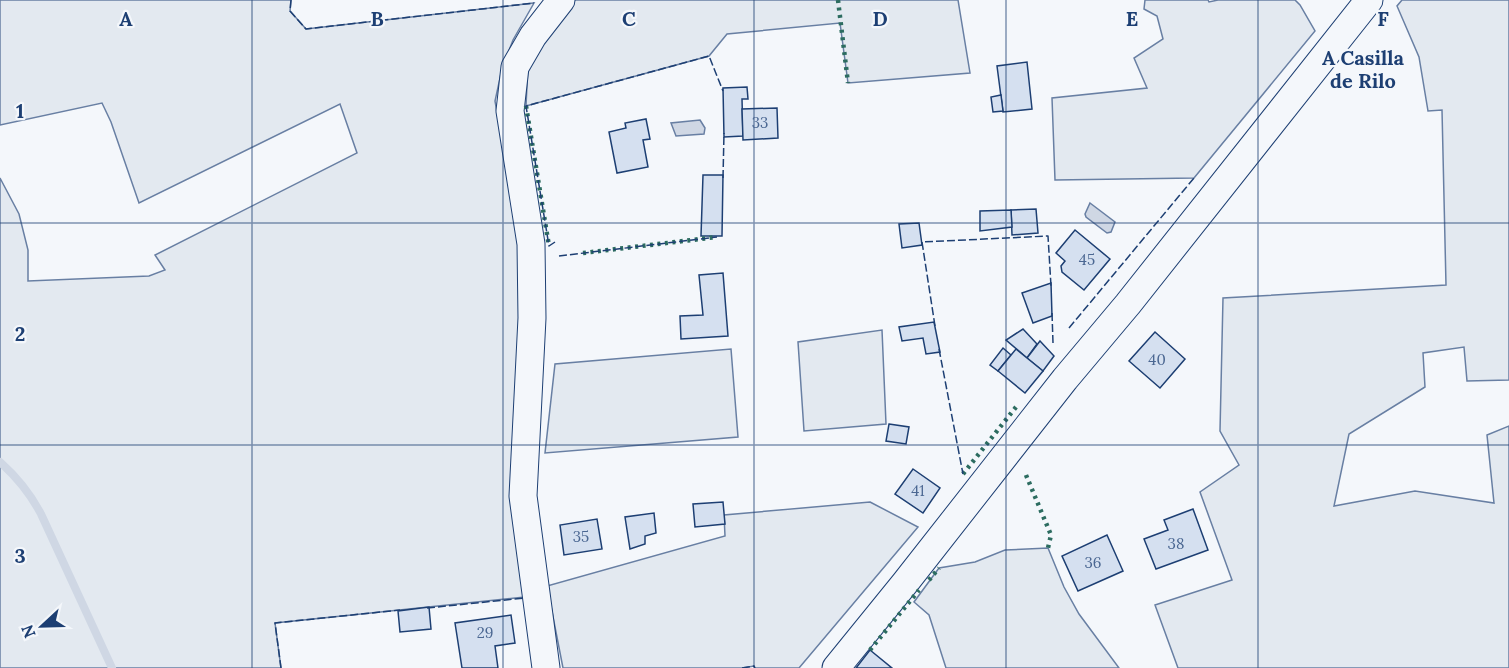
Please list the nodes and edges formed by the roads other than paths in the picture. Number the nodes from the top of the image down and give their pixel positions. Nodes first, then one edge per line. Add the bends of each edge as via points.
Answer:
1 (561, 0) edge
2 (1369, 0) edge
3 (546, 668) edge
4 (836, 668) edge

1 - 3 street via 533,36 515,68 510,111 531,244 532,318 523,496
2 - 4 street

